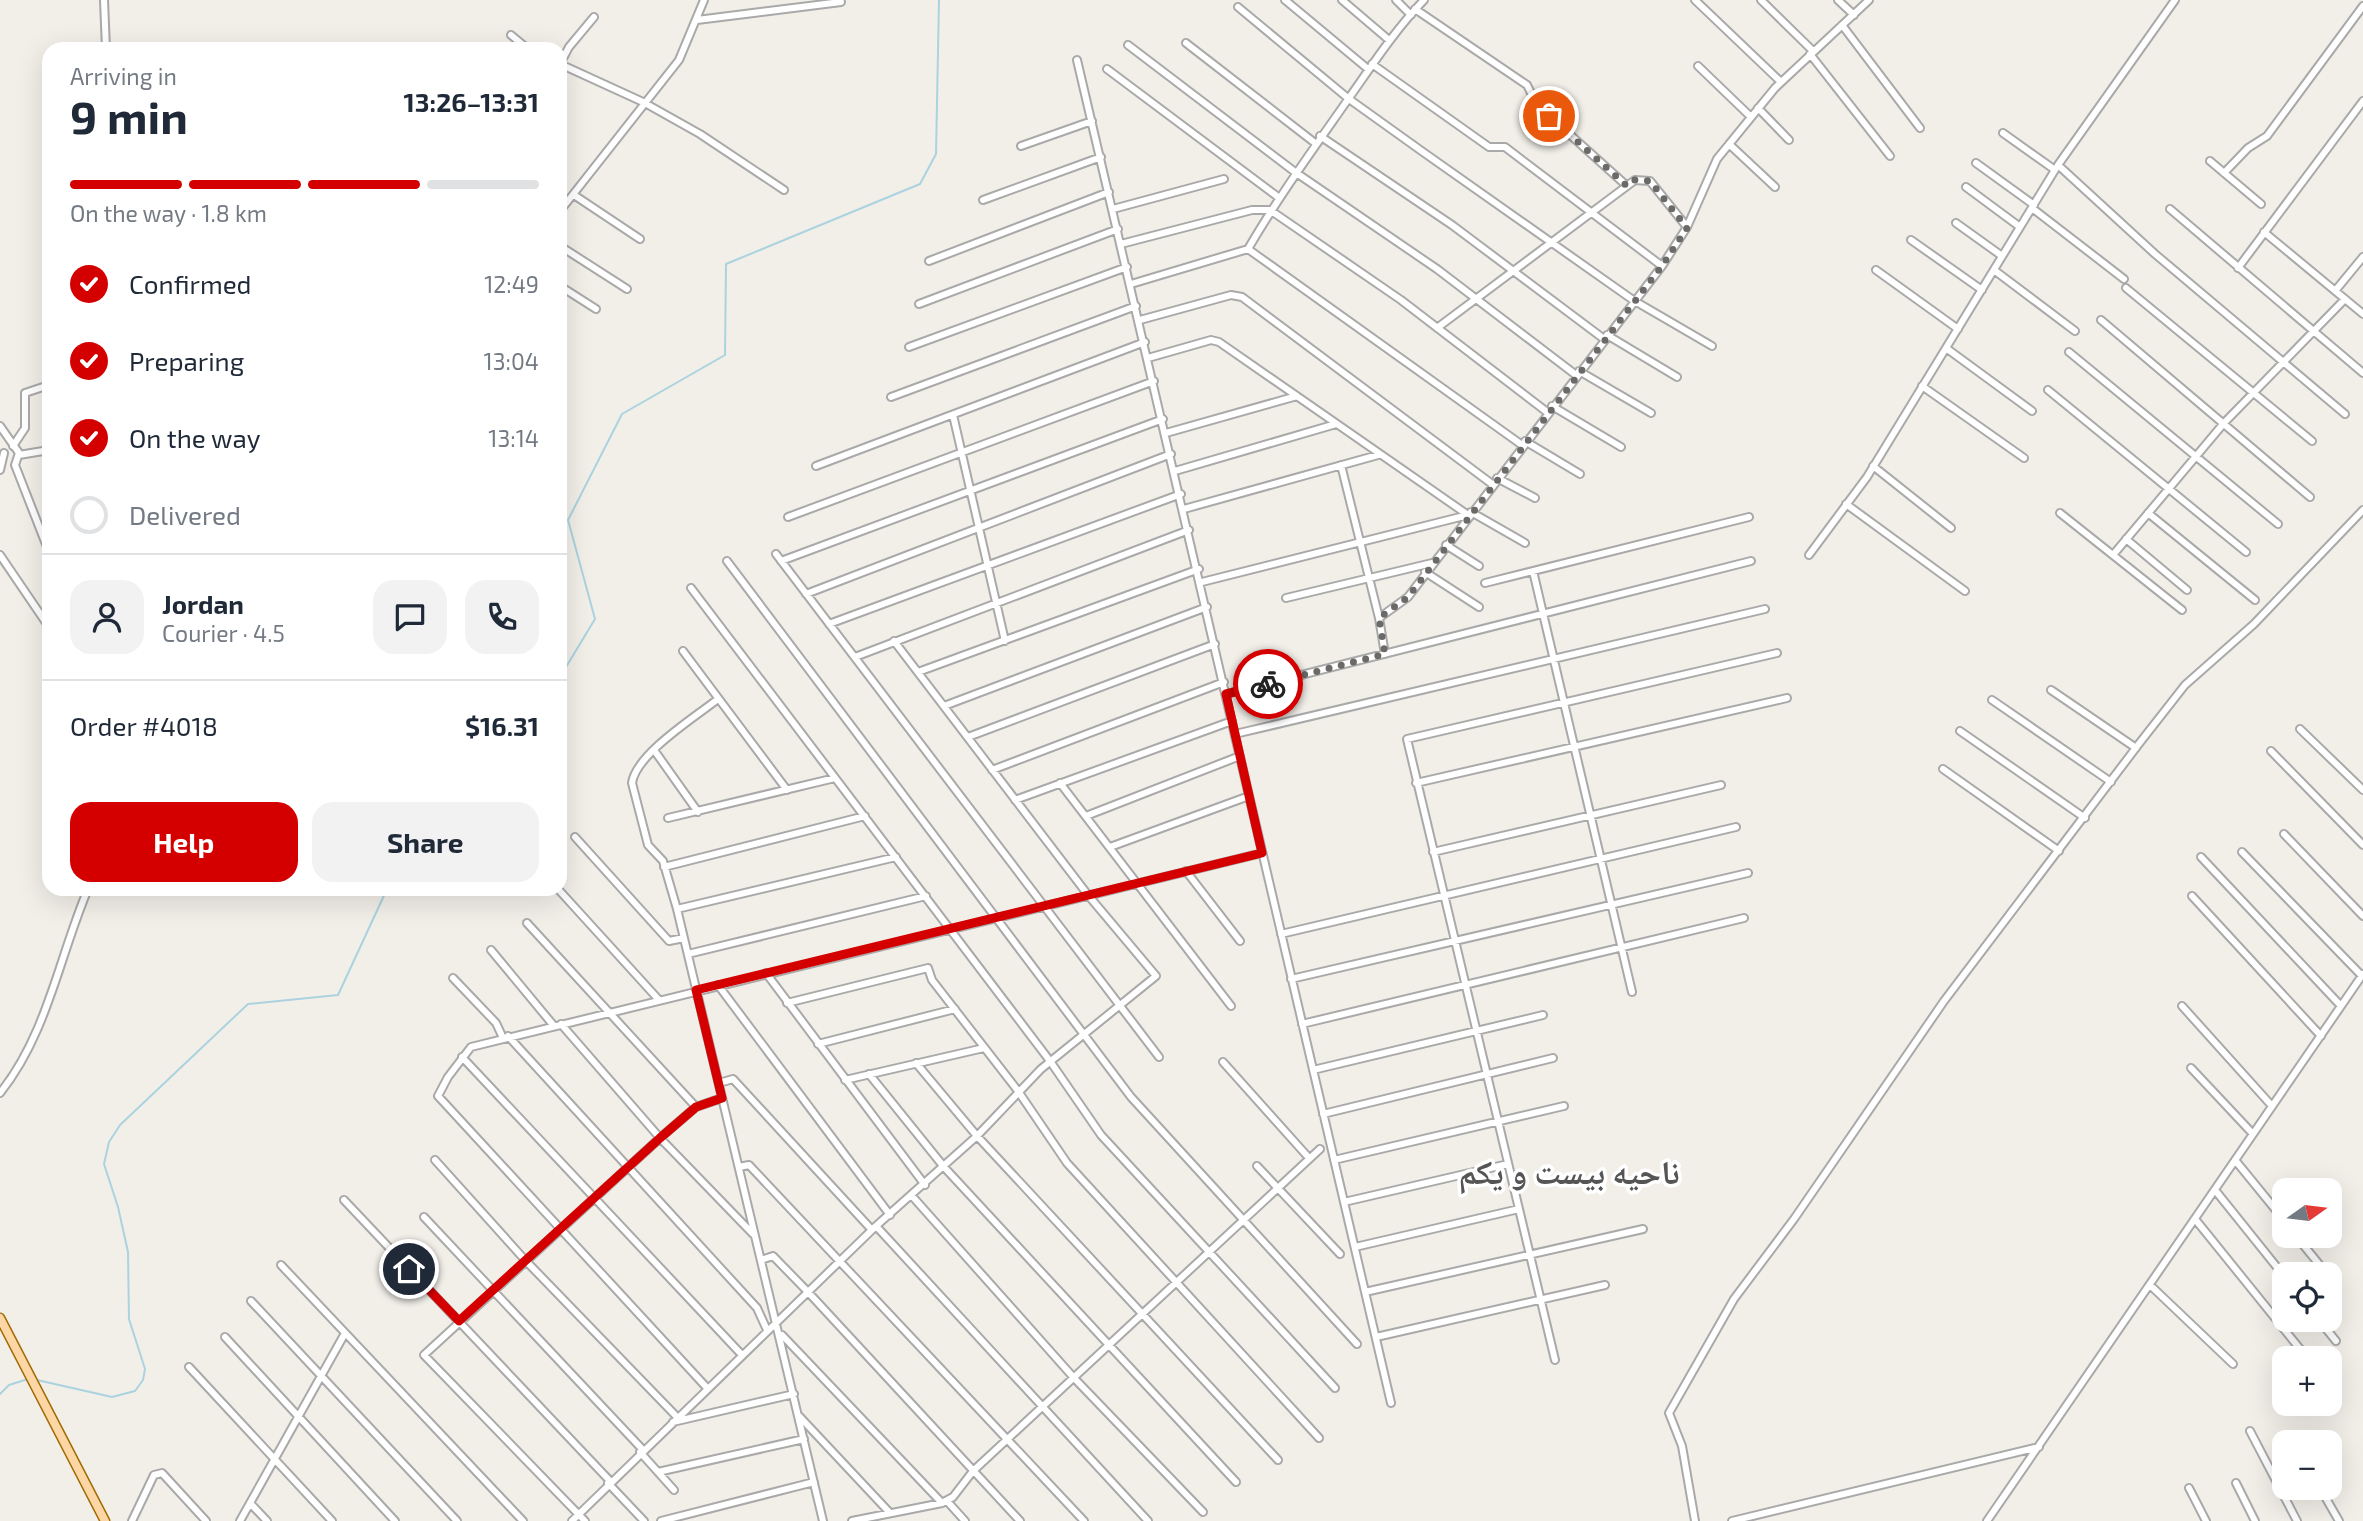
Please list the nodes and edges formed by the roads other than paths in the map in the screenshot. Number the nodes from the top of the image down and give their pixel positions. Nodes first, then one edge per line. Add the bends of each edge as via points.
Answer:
1 (104, 0) edge
2 (705, 0) edge
3 (1285, 0) edge
4 (1342, 0) edge
5 (1396, 0) edge
6 (1424, 0) edge
7 (1695, 0) edge
8 (1761, 0) edge
9 (1838, 0) edge
10 (1869, 0) edge
11 (2175, 0) edge
12 (841, 2) dead end
13 (2363, 6) edge
14 (1237, 7) dead end
15 (1413, 12) junction
16 (1854, 15) junction
17 (594, 17) dead end
18 (697, 20) junction
19 (1842, 25) junction
20 (511, 35) dead end
21 (1389, 40) junction
22 (106, 42) edge
23 (520, 42) edge
24 (1186, 43) dead end
25 (1128, 45) dead end
26 (567, 51) edge
27 (1812, 52) junction
28 (1077, 60) dead end
29 (1370, 66) junction
30 (1698, 66) dead end
31 (567, 67) edge
32 (1107, 69) dead end
33 (1781, 82) junction
34 (1349, 99) junction
35 (2363, 101) edge
36 (643, 102) junction
37 (1758, 108) junction
38 (1751, 117) junction
39 (1092, 121) junction
40 (1920, 128) dead end
41 (2003, 133) dead end
42 (1320, 136) junction
43 (1789, 140) dead end
44 (1315, 143) junction
45 (1729, 144) junction
46 (1021, 146) dead end
47 (1890, 156) dead end
48 (1101, 157) junction
49 (2210, 161) dead end
50 (1976, 163) dead end
51 (2057, 168) junction
52 (1295, 172) junction
53 (2224, 173) junction
54 (1224, 179) dead end
55 (1627, 186) junction
56 (1775, 187) dead end
57 (1966, 187) dead end
58 (784, 190) dead end
59 (1109, 192) junction
60 (574, 195) junction
61 (1278, 197) junction
62 (983, 200) dead end
63 (567, 203) edge
64 (2261, 204) dead end
65 (2033, 206) junction
66 (1113, 209) junction
67 (2170, 209) dead end
68 (1270, 210) junction
69 (1592, 213) junction
70 (1956, 223) dead end
71 (2020, 227) junction
72 (1687, 228) junction
73 (1118, 229) junction
74 (2264, 232) junction
75 (640, 239) dead end
76 (1911, 240) dead end
77 (1553, 242) junction
78 (1121, 244) junction
79 (1248, 249) junction
80 (567, 250) edge
81 (2002, 256) junction
82 (2363, 257) edge
83 (929, 261) dead end
84 (1662, 266) junction
85 (1127, 267) junction
86 (2238, 268) junction
87 (1876, 270) dead end
88 (1994, 270) junction
89 (1512, 271) junction
90 (2124, 279) dead end
91 (1131, 284) junction
92 (2126, 288) dead end
93 (627, 289) dead end
94 (567, 290) edge
95 (1982, 290) junction
96 (2335, 291) junction
97 (1475, 298) junction
98 (2345, 299) junction
99 (1633, 300) junction
100 (919, 304) dead end
101 (1136, 306) junction
102 (596, 309) dead end
103 (2363, 314) edge
104 (1140, 320) junction
105 (2101, 320) dead end
106 (1437, 328) junction
107 (1958, 329) junction
108 (2075, 331) dead end
109 (2314, 332) junction
110 (1605, 337) junction
111 (1145, 342) junction
112 (1712, 346) dead end
113 (909, 347) dead end
114 (1946, 348) junction
115 (2069, 352) dead end
116 (1148, 358) junction
117 (2283, 363) junction
118 (1577, 373) junction
119 (2363, 373) edge
120 (1677, 377) dead end
121 (1154, 381) junction
122 (42, 387) edge
123 (1922, 387) junction
124 (2048, 390) dead end
125 (2255, 391) junction
126 (1297, 396) junction
127 (891, 397) dead end
128 (1549, 409) junction
129 (2032, 411) dead end
130 (1651, 413) dead end
131 (2345, 414) dead end
132 (953, 415) junction
133 (1163, 419) junction
134 (1336, 424) junction
135 (2224, 424) junction
136 (0, 426) edge
137 (1166, 433) junction
138 (2312, 441) dead end
139 (1523, 443) junction
140 (12, 446) junction
141 (1621, 447) dead end
142 (42, 451) edge
143 (4, 453) dead end
144 (961, 453) junction
145 (1171, 454) junction
146 (19, 455) junction
147 (1378, 455) junction
148 (2197, 456) junction
149 (2024, 458) dead end
150 (1341, 465) junction
151 (816, 466) dead end
152 (1873, 466) junction
153 (0, 470) edge
154 (1175, 471) junction
155 (1580, 474) dead end
156 (1495, 481) junction
157 (2169, 488) junction
158 (970, 491) junction
159 (1181, 494) junction
160 (2310, 497) dead end
161 (1535, 498) dead end
162 (1846, 504) junction
163 (1184, 509) junction
164 (2363, 510) edge
165 (2060, 513) dead end
166 (2148, 513) junction
167 (1470, 514) junction
168 (788, 517) dead end
169 (1749, 517) dead end
170 (2278, 524) dead end
171 (979, 528) junction
172 (1951, 528) dead end
173 (1189, 530) junction
174 (42, 534) edge
175 (2126, 539) junction
176 (1360, 542) junction
177 (1525, 543) dead end
178 (1446, 545) junction
179 (2246, 552) dead end
180 (776, 554) dead end
181 (0, 555) edge
182 (1809, 555) dead end
183 (2113, 555) junction
184 (727, 561) dead end
185 (781, 561) junction
186 (1751, 561) dead end
187 (1432, 563) junction
188 (988, 566) junction
189 (1479, 566) dead end
190 (1199, 569) junction
191 (1533, 571) junction
192 (1425, 572) junction
193 (1369, 578) junction
194 (1202, 582) junction
195 (1485, 583) dead end
196 (691, 587) dead end
197 (2188, 590) dead end
198 (1965, 591) dead end
199 (806, 594) junction
200 (1286, 598) dead end
201 (2255, 600) dead end
202 (996, 603) junction
203 (1207, 607) junction
204 (1479, 607) dead end
205 (1765, 609) dead end
206 (2182, 610) dead end
207 (1543, 614) junction
208 (42, 617) edge
209 (1379, 618) junction
210 (829, 624) junction
211 (894, 641) junction
212 (1005, 641) junction
213 (1215, 644) junction
214 (683, 651) dead end
215 (1777, 653) dead end
216 (1385, 654) junction
217 (855, 657) junction
218 (1554, 659) junction
219 (918, 672) junction
220 (1224, 682) junction
221 (2051, 690) dead end
222 (1226, 694) junction
223 (1787, 698) dead end
224 (718, 699) junction
225 (1992, 700) dead end
226 (1564, 703) junction
227 (944, 706) junction
228 (1233, 721) junction
229 (2300, 729) dead end
230 (1960, 732) dead end
231 (1235, 734) junction
232 (968, 737) junction
233 (1574, 747) junction
234 (2136, 748) junction
235 (654, 750) junction
236 (2271, 751) dead end
237 (1240, 756) junction
238 (1943, 769) dead end
239 (992, 770) junction
240 (835, 778) junction
241 (2111, 782) junction
242 (1060, 783) junction
243 (1416, 783) junction
244 (1721, 785) dead end
245 (787, 790) junction
246 (2363, 790) edge
247 (1249, 796) junction
248 (1015, 800) junction
249 (698, 811) junction
250 (1590, 815) junction
251 (865, 816) junction
252 (1086, 816) junction
253 (668, 818) dead end
254 (2085, 818) junction
255 (1736, 827) dead end
256 (2284, 834) dead end
257 (575, 837) dead end
258 (2363, 845) edge
259 (1110, 847) junction
260 (2059, 851) junction
261 (1433, 852) junction
262 (2242, 852) dead end
263 (1262, 853) junction
264 (2201, 856) dead end
265 (896, 857) junction
266 (1601, 859) junction
267 (664, 867) junction
268 (1186, 871) junction
269 (1748, 873) dead end
270 (1137, 883) junction
271 (1088, 895) junction
272 (86, 896) edge
273 (564, 896) edge
274 (926, 896) junction
275 (1443, 896) junction
276 (2192, 896) dead end
277 (1612, 905) junction
278 (1044, 906) junction
279 (677, 909) junction
280 (2363, 916) edge
281 (995, 918) junction
282 (1744, 918) dead end
283 (527, 923) dead end
284 (950, 929) junction
285 (1281, 934) junction
286 (684, 938) junction
287 (1240, 941) dead end
288 (1454, 941) junction
289 (1621, 947) junction
290 (491, 950) dead end
291 (688, 954) junction
292 (766, 973) junction
293 (2362, 976) edge
294 (453, 978) dead end
295 (1291, 979) junction
296 (718, 985) junction
297 (1465, 985) junction
298 (696, 990) junction
299 (2363, 990) edge
300 (1632, 992) dead end
301 (659, 1000) junction
302 (787, 1003) junction
303 (1120, 1005) junction
304 (1231, 1006) dead end
305 (2182, 1006) dead end
306 (2341, 1006) junction
307 (955, 1009) junction
308 (609, 1012) junction
309 (1544, 1015) dead end
310 (1302, 1024) junction
311 (557, 1025) junction
312 (1476, 1031) junction
313 (1084, 1034) junction
314 (2321, 1035) junction
315 (506, 1037) junction
316 (818, 1044) junction
317 (984, 1048) junction
318 (1159, 1057) dead end
319 (462, 1058) junction
320 (1553, 1058) dead end
321 (1050, 1062) junction
322 (1223, 1062) dead end
323 (916, 1063) junction
324 (2191, 1068) dead end
325 (1313, 1070) junction
326 (869, 1074) junction
327 (1486, 1074) junction
328 (845, 1080) junction
329 (719, 1083) junction
330 (1018, 1091) junction
331 (0, 1093) edge
332 (722, 1098) junction
333 (1564, 1106) dead end
334 (696, 1107) junction
335 (2272, 1107) junction
336 (1323, 1114) junction
337 (1498, 1122) junction
338 (2253, 1134) junction
339 (977, 1136) junction
340 (660, 1138) junction
341 (1320, 1149) dead end
342 (1309, 1158) junction
343 (435, 1160) dead end
344 (1334, 1160) junction
345 (2235, 1160) junction
346 (1508, 1164) junction
347 (1257, 1166) dead end
348 (739, 1167) junction
349 (944, 1167) junction
350 (627, 1168) junction
351 (925, 1185) junction
352 (1277, 1188) junction
353 (2214, 1190) junction
354 (912, 1196) junction
355 (595, 1197) junction
356 (344, 1200) dead end
357 (1344, 1202) junction
358 (2272, 1205) edge
359 (1519, 1209) junction
360 (890, 1214) junction
361 (424, 1217) dead end
362 (1244, 1219) junction
363 (2195, 1219) junction
364 (874, 1228) junction
365 (1643, 1229) dead end
366 (560, 1230) junction
367 (755, 1236) junction
368 (1354, 1247) junction
369 (2306, 1248) edge
370 (1208, 1252) junction
371 (1340, 1254) dead end
372 (1530, 1254) junction
373 (525, 1260) junction
374 (761, 1260) junction
375 (841, 1260) junction
376 (2273, 1262) edge
377 (2317, 1262) edge
378 (281, 1265) dead end
379 (1175, 1283) junction
380 (1605, 1285) dead end
381 (2150, 1285) junction
382 (493, 1289) junction
383 (808, 1292) junction
384 (1365, 1292) junction
385 (1541, 1300) junction
386 (251, 1301) dead end
387 (1140, 1315) junction
388 (0, 1318) edge
389 (459, 1321) junction
390 (776, 1322) junction
391 (767, 1331) junction
392 (2329, 1332) edge
393 (781, 1334) junction
394 (344, 1335) junction
395 (225, 1337) dead end
396 (1376, 1337) junction
397 (2336, 1340) dead end
398 (1357, 1344) dead end
399 (1109, 1345) junction
400 (2298, 1346) edge
401 (742, 1355) junction
402 (1555, 1360) dead end
403 (2232, 1364) dead end
404 (189, 1367) dead end
405 (323, 1374) junction
406 (1074, 1378) junction
407 (1335, 1388) dead end
408 (708, 1389) junction
409 (794, 1394) junction
410 (1391, 1403) dead end
411 (1041, 1408) junction
412 (798, 1415) junction
413 (299, 1417) junction
414 (674, 1420) junction
415 (2250, 1431) dead end
416 (1008, 1438) junction
417 (1319, 1438) dead end
418 (804, 1439) junction
419 (2039, 1447) junction
420 (641, 1451) junction
421 (275, 1460) junction
422 (1278, 1460) dead end
423 (973, 1471) junction
424 (659, 1472) junction
425 (609, 1482) junction
426 (814, 1482) junction
427 (1236, 1482) dead end
428 (2236, 1483) dead end
429 (2189, 1488) dead end
430 (674, 1490) dead end
431 (2327, 1500) edge
432 (944, 1502) junction
433 (250, 1503) junction
434 (1203, 1512) dead end
435 (890, 1513) junction
436 (579, 1514) junction
437 (104, 1521) edge
438 (132, 1521) edge
439 (206, 1521) edge
440 (240, 1521) edge
441 (267, 1521) edge
442 (332, 1521) edge
443 (396, 1521) edge
444 (457, 1521) edge
445 (523, 1521) edge
446 (572, 1521) edge
447 (585, 1521) edge
448 (644, 1521) edge
449 (661, 1521) edge
450 (823, 1521) edge
451 (852, 1521) edge
452 (965, 1521) edge
453 (1020, 1521) edge
454 (1084, 1521) edge
455 (1148, 1521) edge
456 (1695, 1521) edge
457 (1732, 1521) edge
458 (1987, 1521) edge
459 (2206, 1521) edge
460 (2255, 1521) edge
461 (2297, 1521) edge
462 (2339, 1521) edge

1 - 22 street
2 - 18 street
3 - 29 street
4 - 21 street
5 - 15 street
6 - 15 street
7 - 33 street
8 - 27 street
9 - 16 street
10 - 16 street
11 - 51 street
12 - 18 street
13 - 53 street via 2267,135
14 - 34 street
15 - 21 street
15 - 55 street via 1527,85 1537,105
16 - 19 street
17 - 26 street
18 - 36 street via 679,60
19 - 27 street
19 - 40 street
20 - 23 street
21 - 29 street
24 - 44 street
25 - 52 street
27 - 33 street
27 - 47 street
28 - 39 street
29 - 34 street
29 - 69 street via 1489,147 1504,147
30 - 38 street
31 - 36 street
32 - 61 street
33 - 37 street
34 - 42 street
34 - 77 street
35 - 74 street
36 - 58 street
36 - 60 street
37 - 38 street
37 - 43 street
38 - 45 street
39 - 46 street
39 - 48 street
41 - 51 street
42 - 44 street
42 - 89 street
44 - 52 street
45 - 56 street
45 - 72 street via 1717,159
48 - 59 street
48 - 62 street
49 - 53 street
50 - 65 street
51 - 65 street
51 - 117 street
52 - 61 street
52 - 97 street
53 - 64 street
54 - 66 street
55 - 69 street
55 - 72 street via 1635,180 1650,181
57 - 71 street
59 - 66 street
59 - 83 street
60 - 63 street
60 - 75 street
61 - 68 street
65 - 71 street
65 - 90 street
66 - 73 street
67 - 86 street
68 - 78 street via 1252,210
68 - 79 street
68 - 106 street
69 - 77 street
69 - 84 street
70 - 81 street
71 - 81 street
72 - 84 street
73 - 78 street
73 - 100 street
74 - 86 street
74 - 96 street
76 - 95 street
77 - 89 street
77 - 99 street
78 - 85 street
79 - 91 street
79 - 139 street
80 - 93 street
81 - 88 street
82 - 96 street
84 - 99 street
85 - 91 street
85 - 113 street
86 - 109 street
87 - 107 street
88 - 95 street
88 - 108 street
89 - 97 street
89 - 110 street
91 - 101 street
92 - 125 street
94 - 102 street
95 - 107 street
96 - 98 street
97 - 106 street
97 - 118 street
98 - 103 street
98 - 109 street
99 - 110 street
99 - 112 street
101 - 104 street
101 - 127 street
104 - 111 street
104 - 156 street via 1231,295 1242,297
105 - 135 street
106 - 128 street
107 - 114 street
109 - 117 street
109 - 119 street
110 - 118 street
110 - 120 street
111 - 116 street
111 - 132 street
114 - 123 street
114 - 129 street
115 - 148 street
116 - 121 street
116 - 126 street via 1211,340 1219,342
117 - 125 street
117 - 131 street
118 - 128 street
118 - 130 street
121 - 133 street
121 - 144 street
122 - 140 street via 25,393 25,428
123 - 149 street
123 - 152 street
124 - 157 street
125 - 135 street
125 - 138 street
126 - 134 street
126 - 137 street
128 - 139 street
128 - 141 street
132 - 144 street
132 - 151 street
133 - 137 street
133 - 158 street
134 - 147 street
134 - 154 street
135 - 148 street
135 - 160 street
136 - 140 street
137 - 145 street
139 - 155 street
139 - 156 street
140 - 146 street
142 - 146 street
143 - 153 street
144 - 158 street
144 - 168 street
145 - 154 street
145 - 171 street
146 - 174 street via 15,465
147 - 150 street
147 - 167 street
148 - 157 street
148 - 170 street
150 - 163 street
150 - 176 street
152 - 162 street
152 - 172 street
154 - 159 street
156 - 161 street
156 - 167 street
157 - 166 street
157 - 179 street
158 - 171 street
158 - 185 street
159 - 163 street
159 - 188 street
162 - 182 street
162 - 198 street
163 - 173 street
164 - 234 street via 2254,624 2185,684
165 - 183 street
166 - 175 street
166 - 201 street
167 - 176 street
167 - 177 street
167 - 178 street
169 - 191 street
171 - 188 street
171 - 199 street
173 - 190 street
173 - 202 street
175 - 183 street
175 - 197 street
176 - 193 street
176 - 194 street
178 - 187 street
178 - 189 street
180 - 185 street
181 - 208 street
183 - 206 street
184 - 281 street
185 - 199 street
186 - 207 street
187 - 192 street
187 - 193 street
188 - 202 street
188 - 210 street
190 - 194 street
190 - 212 street
191 - 195 street
191 - 207 street
192 - 204 street
192 - 209 street via 1408,597
193 - 200 street
193 - 209 street
194 - 203 street
196 - 240 street
199 - 210 street
202 - 211 street
202 - 212 street
203 - 213 street
203 - 227 street
205 - 218 street
207 - 216 street
207 - 218 street
209 - 216 street
210 - 217 street
211 - 217 street
211 - 219 street
212 - 219 street
213 - 220 street
213 - 232 street
214 - 224 street
215 - 226 street
216 - 222 street
217 - 278 street
218 - 226 street
218 - 231 street
219 - 227 street
220 - 222 street
220 - 239 street
221 - 234 street
222 - 228 street
223 - 233 street
224 - 235 street
224 - 245 street
225 - 241 street
226 - 233 street
226 - 243 street via 1409,738 1406,742
227 - 232 street
228 - 231 street
228 - 242 street
229 - 246 street
230 - 254 street
231 - 237 street
232 - 239 street
233 - 243 street
233 - 250 street
234 - 241 street
235 - 249 street
235 - 267 street via 632,783 648,845
236 - 258 street
237 - 247 street
237 - 252 street
238 - 260 street
239 - 248 street
240 - 245 street
240 - 251 street
241 - 254 street
242 - 248 street
242 - 252 street
243 - 261 street
244 - 250 street
245 - 249 street
247 - 259 street
247 - 263 street
248 - 271 street
249 - 253 street
250 - 261 street
250 - 266 street
251 - 265 street
251 - 267 street
252 - 259 street
254 - 260 street
255 - 266 street
256 - 280 street
257 - 286 street via 669,941
259 - 270 street
260 - 456 street via 1944,1001 1734,1298 1690,1372 1669,1413 1682,1446
261 - 275 street
262 - 293 street
263 - 268 street
263 - 285 street
264 - 306 street
265 - 274 street
265 - 279 street
266 - 275 street
266 - 277 street
267 - 279 street
268 - 270 street
268 - 287 street
269 - 277 street
270 - 271 street
270 - 304 street
271 - 278 street
271 - 303 street via 1156,975
272 - 331 street via 49,1001 18,1071
273 - 301 street
274 - 284 street
274 - 291 street
275 - 285 street
275 - 288 street
276 - 314 street
277 - 288 street
277 - 289 street
278 - 281 street
278 - 303 street
279 - 286 street
281 - 284 street
281 - 313 street
282 - 289 street
283 - 308 street
284 - 292 street
284 - 321 street
285 - 295 street
286 - 291 street
288 - 295 street
288 - 297 street
289 - 297 street
289 - 300 street
290 - 311 street
291 - 298 street
292 - 296 street
292 - 302 street
293 - 299 street
293 - 306 street
294 - 315 street
295 - 310 street
296 - 298 street
296 - 360 street
297 - 310 street
297 - 312 street
298 - 301 street
298 - 329 street
301 - 308 street
302 - 307 street via 928,968
302 - 316 street
303 - 313 street
303 - 318 street
305 - 335 street
306 - 314 street
307 - 316 street
307 - 317 street
308 - 311 street
308 - 334 street
309 - 312 street
310 - 325 street
311 - 315 street
311 - 340 street
312 - 325 street
312 - 327 street
313 - 321 street
313 - 362 street via 1131,1097
314 - 335 street
315 - 319 street via 471,1047
315 - 350 street
316 - 328 street
317 - 323 street
317 - 330 street
319 - 355 street
319 - 366 street via 438,1096
320 - 327 street
321 - 330 street
321 - 370 street via 1101,1135
322 - 342 street
323 - 326 street
323 - 339 street
324 - 338 street
325 - 336 street
326 - 328 street
326 - 349 street
327 - 336 street
327 - 337 street
328 - 351 street
329 - 332 street
329 - 364 street via 733,1079
330 - 339 street
330 - 379 street via 1068,1163
332 - 334 street
332 - 348 street
333 - 337 street
334 - 340 street
335 - 338 street
336 - 344 street
337 - 344 street
337 - 346 street
338 - 345 street
339 - 349 street
339 - 387 street
340 - 350 street
340 - 367 street
341 - 342 street
342 - 352 street
343 - 373 street
344 - 357 street
345 - 353 street
345 - 358 street
346 - 357 street
346 - 359 street
347 - 352 street
348 - 367 street
348 - 375 street via 749,1165
349 - 351 street
349 - 399 street
350 - 355 street
350 - 391 street via 757,1308
351 - 354 street
352 - 362 street
352 - 371 street
353 - 363 street
353 - 376 street
354 - 360 street
354 - 406 street
355 - 366 street
355 - 401 street
356 - 389 street
357 - 368 street
359 - 368 street
359 - 372 street
360 - 364 street
361 - 382 street
362 - 370 street
362 - 398 street
363 - 381 street
363 - 400 street
364 - 375 street
364 - 411 street
365 - 372 street
366 - 373 street
366 - 408 street
367 - 374 street
368 - 384 street
369 - 377 street
370 - 379 street
370 - 407 street
372 - 384 street
372 - 385 street
373 - 382 street
373 - 414 street
374 - 383 street via 773,1256
374 - 390 street
375 - 383 street
375 - 416 street
378 - 394 street
379 - 387 street
379 - 417 street
380 - 385 street
381 - 403 street
381 - 419 street
382 - 389 street
382 - 420 street
383 - 390 street
383 - 423 street
384 - 396 street
385 - 396 street
385 - 402 street
386 - 405 street
387 - 399 street
387 - 422 street
388 - 437 main road
389 - 425 street
389 - 436 street via 424,1356
390 - 391 street
390 - 393 street
391 - 401 street
392 - 397 street
393 - 409 street
393 - 432 street
394 - 405 street
394 - 445 street
395 - 413 street
396 - 410 street
399 - 406 street
399 - 427 street
401 - 408 street
404 - 421 street
405 - 413 street
405 - 444 street
406 - 411 street
406 - 434 street
408 - 414 street
409 - 412 street
409 - 414 street
411 - 416 street
411 - 455 street
412 - 418 street
412 - 435 street
413 - 421 street
413 - 443 street
414 - 420 street
415 - 461 street
416 - 423 street
416 - 454 street
418 - 424 street
418 - 426 street
419 - 457 street
419 - 458 street
420 - 424 street
420 - 425 street
421 - 433 street
421 - 442 street
423 - 432 street
423 - 453 street
424 - 430 street
425 - 436 street
425 - 448 street
426 - 449 street
426 - 450 street
428 - 460 street
429 - 459 street
431 - 462 street
432 - 435 street
432 - 452 street
433 - 440 street
433 - 441 street
435 - 451 street
436 - 446 street
436 - 447 street
438 - 439 street via 154,1475 162,1473

